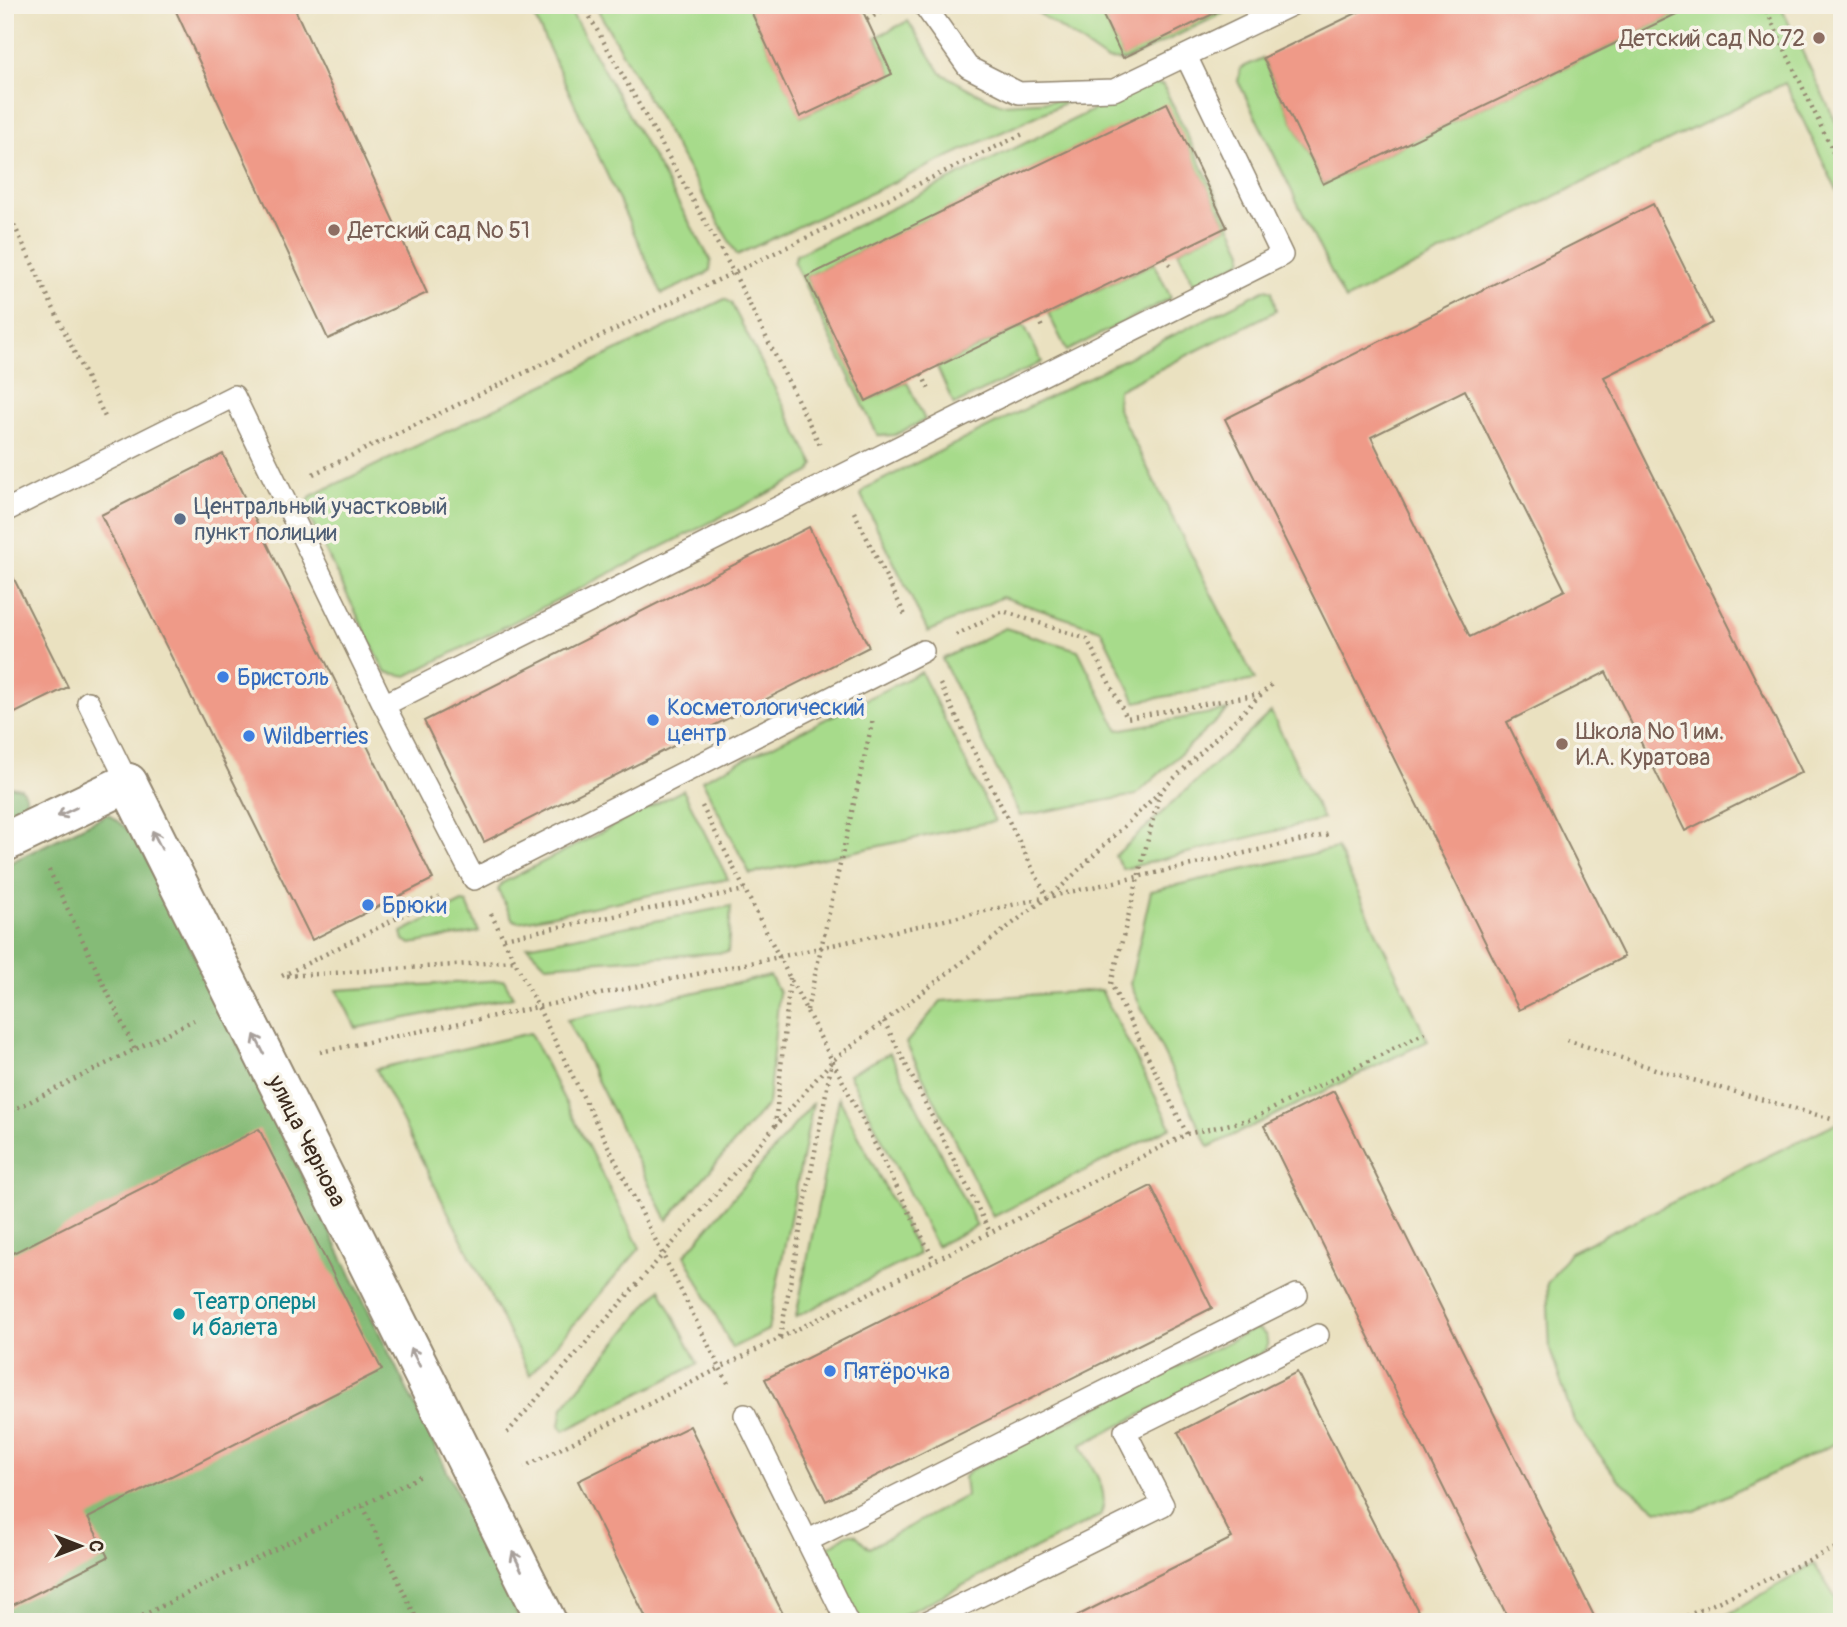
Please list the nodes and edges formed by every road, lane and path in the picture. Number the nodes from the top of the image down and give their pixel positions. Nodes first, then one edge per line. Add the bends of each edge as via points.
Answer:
1 (583, 5) edge
2 (896, 5) edge
3 (924, 5) edge
4 (1290, 5) edge
5 (1764, 5) edge
6 (1256, 13) edge
7 (867, 19) dead end
8 (1186, 56) junction
9 (1028, 131) dead end
10 (1842, 171) edge
11 (5, 206) edge
12 (734, 273) junction
13 (121, 453) junction
14 (837, 478) junction
15 (280, 490) junction
16 (5, 511) edge
17 (923, 651) junction
18 (884, 671) junction
19 (1270, 685) dead end
20 (1262, 694) junction
21 (88, 702) dead end
22 (384, 705) junction
23 (685, 772) junction
24 (128, 783) junction
25 (1161, 790) junction
26 (1330, 834) dead end
27 (18, 836) edge
28 (1139, 877) junction
29 (474, 879) junction
30 (745, 890) junction
31 (1046, 897) junction
32 (504, 939) junction
33 (822, 947) junction
34 (779, 957) junction
35 (515, 961) junction
36 (790, 978) junction
37 (538, 1007) junction
38 (807, 1011) junction
39 (200, 1017) dead end
40 (884, 1021) junction
41 (1425, 1033) dead end
42 (1567, 1040) dead end
43 (135, 1050) junction
44 (320, 1052) dead end
45 (832, 1060) junction
46 (5, 1114) edge
47 (1842, 1122) edge
48 (775, 1126) junction
49 (1187, 1134) junction
50 (990, 1232) junction
51 (663, 1254) junction
52 (934, 1260) junction
53 (1297, 1294) dead end
54 (1318, 1335) dead end
55 (780, 1338) junction
56 (720, 1368) junction
57 (745, 1415) joint
58 (507, 1433) dead end
59 (524, 1467) dead end
60 (428, 1473) dead end
61 (363, 1506) junction
62 (807, 1541) junction
63 (1842, 1545) edge
64 (130, 1622) edge
65 (418, 1622) edge
66 (547, 1622) edge
67 (847, 1622) edge
68 (927, 1622) edge
69 (1674, 1622) edge

1 - 12 path
2 - 7 path
3 - 8 lane via 968,67 1019,93 1114,90
4 - 6 lane
5 - 10 path
6 - 8 lane
8 - 14 lane via 1282,255
9 - 12 path
11 - 13 path
12 - 14 path
12 - 15 path
13 - 15 lane via 234,396
13 - 16 lane
14 - 17 path
14 - 22 lane
15 - 22 lane
17 - 18 lane
17 - 20 path via 1003,611 1087,639 1127,718
17 - 31 path
18 - 23 lane
18 - 33 path
19 - 20 path
20 - 25 path
21 - 24 lane
22 - 29 lane
23 - 29 lane
23 - 30 path
24 -> 27 street
66 -> 24 street, улица Чернова
25 - 28 path
25 - 31 path
26 - 28 path
27 - 43 path
28 - 31 path
28 - 49 path via 1111,984
29 - 32 path
29 - 35 path via 282,976
30 - 32 path
30 - 34 path
31 - 33 path
31 - 40 path
32 - 35 path
33 - 34 path
33 - 38 path
34 - 36 path
34 - 37 path
35 - 37 path
36 - 38 path
36 - 48 path
37 - 44 path
37 - 51 path
38 - 45 path
39 - 43 path
40 - 45 path
40 - 50 path
41 - 49 path via 1252,1119
42 - 47 path via 1661,1072
43 - 46 path
45 - 48 path
45 - 52 path
45 - 55 path
48 - 51 path
49 - 50 path
50 - 52 path
51 - 56 path
51 - 58 path
52 - 55 path
53 - 62 lane
54 - 68 lane via 1125,1431 1163,1505
55 - 56 path
56 - 57 path
56 - 59 path
57 - 62 lane
60 - 61 path
61 - 64 path
61 - 65 path
62 - 67 lane
63 - 69 path

